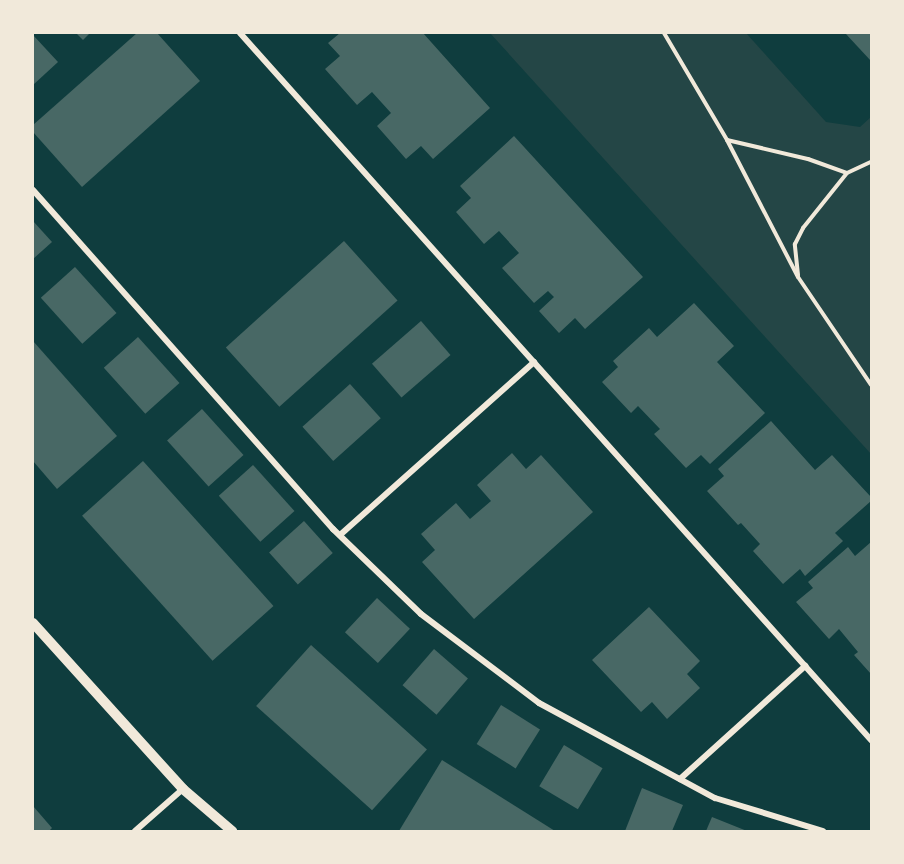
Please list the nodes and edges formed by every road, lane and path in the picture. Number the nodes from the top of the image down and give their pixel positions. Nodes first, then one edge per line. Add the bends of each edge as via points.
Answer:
1 (240, 33) edge
2 (664, 33) edge
3 (727, 141) junction
4 (871, 162) edge
5 (847, 173) junction
6 (33, 190) edge
7 (798, 277) junction
8 (534, 362) junction
9 (871, 385) edge
10 (340, 535) junction
11 (33, 623) edge
12 (805, 666) junction
13 (871, 740) edge
14 (680, 779) junction
15 (183, 789) junction
16 (135, 831) edge
17 (232, 831) edge
18 (823, 831) edge

1 - 8 street
2 - 3 path
3 - 5 path via 808,159
3 - 7 path
4 - 5 path
5 - 7 path via 795,244
6 - 10 street
7 - 9 path
8 - 10 street
8 - 12 street
10 - 14 street via 421,614 539,703
11 - 15 street
12 - 13 street
12 - 14 street
14 - 18 street via 715,798
15 - 16 street
15 - 17 street

